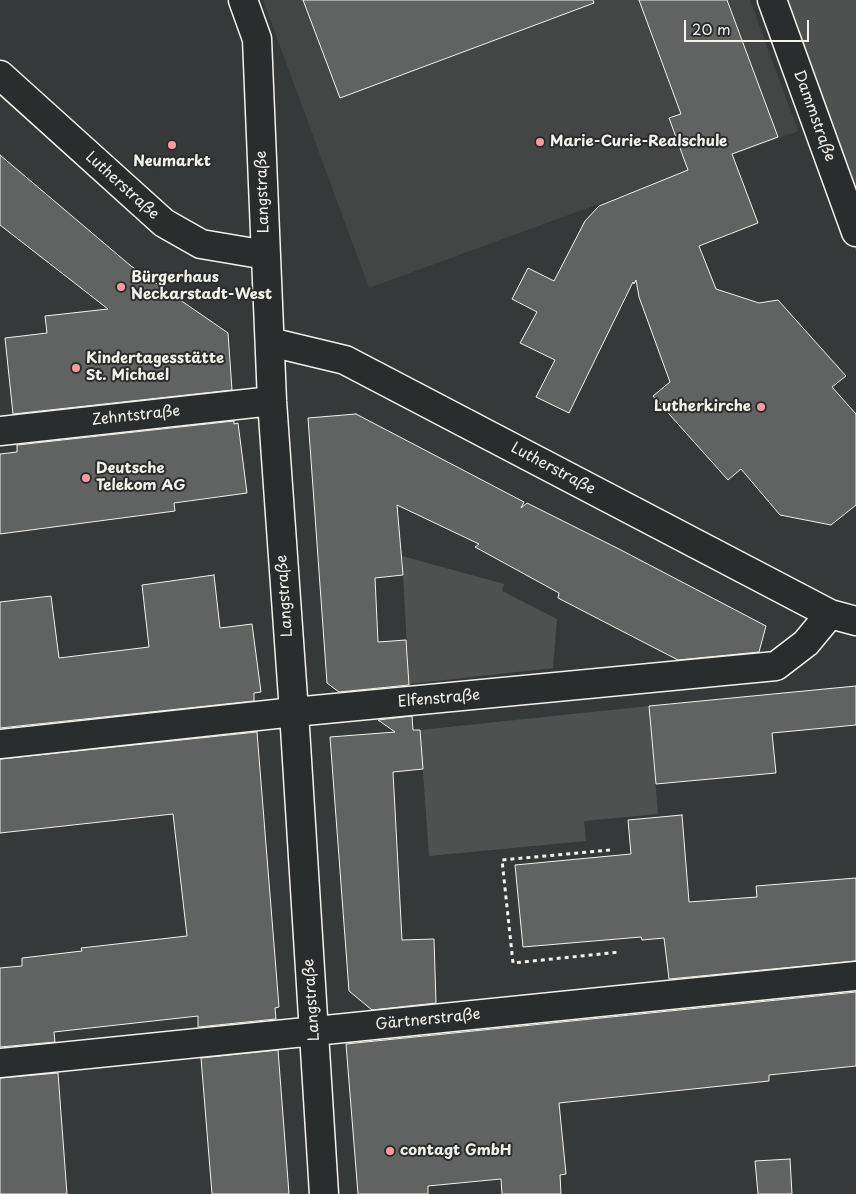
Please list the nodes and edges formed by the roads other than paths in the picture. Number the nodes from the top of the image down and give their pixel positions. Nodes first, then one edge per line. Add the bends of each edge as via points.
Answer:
1 (243, 0) edge
2 (772, 0) edge
3 (4, 85) edge
4 (856, 232) edge
5 (266, 255) junction
6 (270, 342) junction
7 (272, 401) junction
8 (0, 431) edge
9 (843, 618) edge
10 (294, 712) junction
11 (0, 744) edge
12 (856, 976) edge
13 (313, 1031) junction
14 (0, 1063) edge
15 (324, 1194) edge

1 - 5 street, Langstraße via 257,38
2 - 4 street, Dammstraße
3 - 5 street, Lutherstraße via 164,224 201,244
5 - 6 street, Langstraße
6 - 7 street, Langstraße
6 - 9 street, Lutherstraße via 345,360
7 - 8 street, Zehntstraße
7 - 10 street, Langstraße
9 - 10 street, Elfenstraße via 776,666
10 - 11 street, Elfenstraße
10 - 13 street, Langstraße
12 - 13 street, Gärtnerstraße
13 - 14 street, Gärtnerstraße
13 - 15 street, Langstraße

